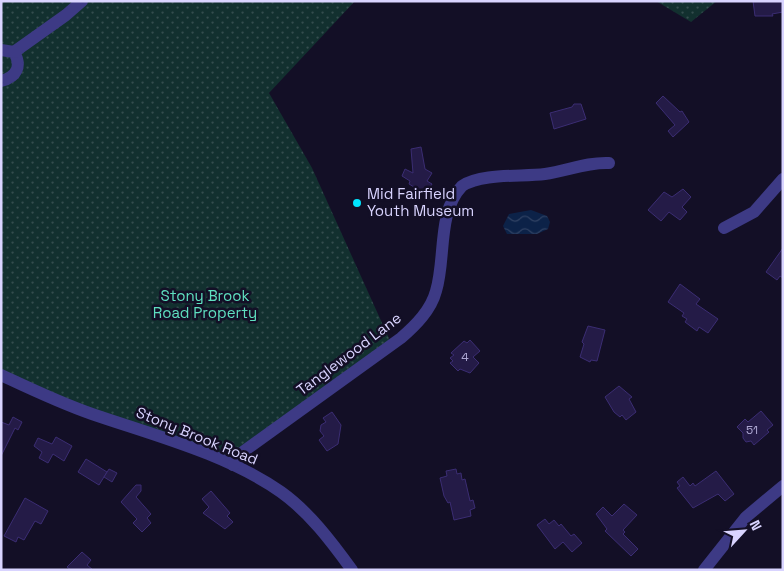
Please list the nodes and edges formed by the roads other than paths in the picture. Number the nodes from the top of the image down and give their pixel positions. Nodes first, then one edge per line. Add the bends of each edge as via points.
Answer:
1 (82, 1) edge
2 (8, 51) edge
3 (1, 81) edge
4 (609, 163) dead end
5 (783, 179) edge
6 (724, 228) dead end
7 (1, 375) edge
8 (233, 465) junction
9 (783, 486) edge
10 (352, 570) edge
11 (704, 570) edge

1 - 2 street via 66,15
2 - 3 street via 17,58 18,69 13,76
4 - 8 street, Tanglewood Lane via 588,163 546,174 477,179 462,186 448,217 436,291 424,315 401,338 244,451
5 - 6 street via 754,212
7 - 8 street, Stony Brook Road via 54,400
8 - 10 street, Stony Brook Road via 262,479 298,505
9 - 11 street via 746,517

